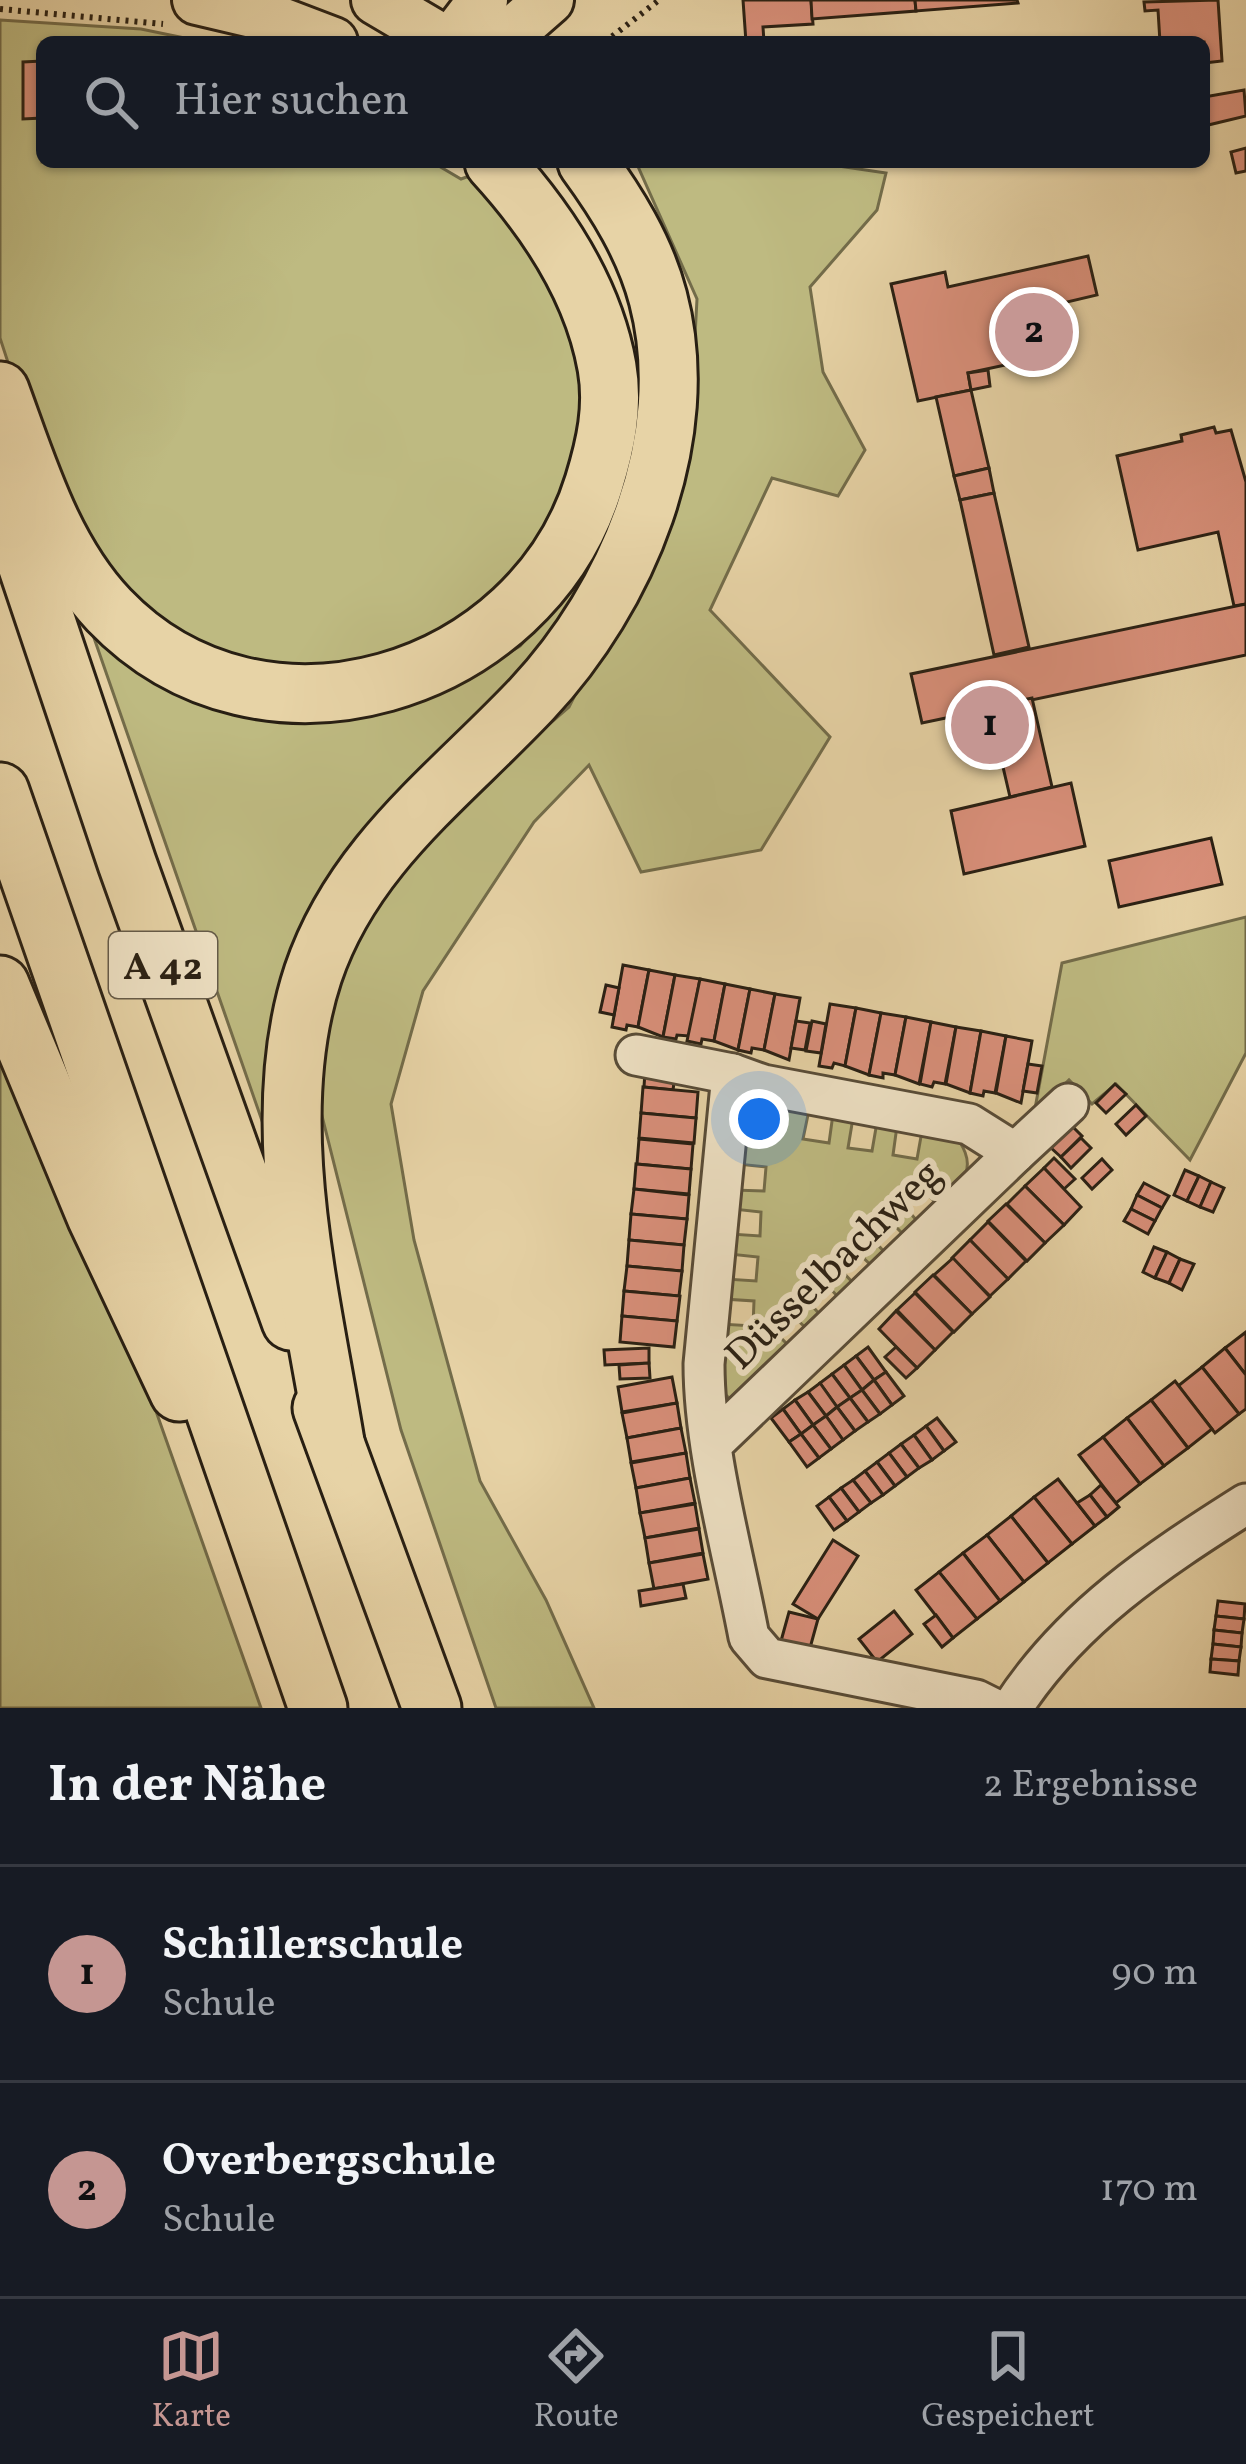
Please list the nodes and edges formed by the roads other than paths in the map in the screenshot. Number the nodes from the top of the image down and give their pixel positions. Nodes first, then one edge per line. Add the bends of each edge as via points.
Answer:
1 (376, 0) edge
2 (482, 0) edge
3 (549, 0) edge
4 (189, 14) edge
5 (317, 36) edge
6 (439, 36) edge
7 (454, 36) edge
8 (508, 36) edge
9 (499, 168) edge
10 (590, 168) edge
11 (0, 392) edge
12 (0, 484) edge
13 (0, 792) edge
14 (0, 985) edge
15 (636, 1055) dead end
16 (732, 1074) junction
17 (1068, 1104) dead end
18 (1015, 1153) junction
19 (335, 1442) junction
20 (714, 1442) junction
21 (231, 1463) junction
22 (1246, 1504) edge
23 (318, 1708) edge
24 (432, 1708) edge
25 (992, 1708) edge
26 (1012, 1708) edge

1 - 6 main road
2 - 7 main road
3 - 8 main road
4 - 5 main road via 265,16
9 - 11 highway via 575,275 603,351 610,416 587,507 552,571 494,631 448,660 359,689 301,692 228,680 157,649 111,612 75,565 37,493
10 - 19 highway via 622,212 659,299 665,422 632,544 588,629 532,699 399,828 352,892 315,970 293,1057 290,1136
12 - 19 highway, A 42
13 - 21 highway, A 42
14 - 21 highway via 168,1377
15 - 16 street, Düsselbachweg
16 - 18 street, Düsselbachweg via 969,1124
16 - 20 street, Düsselbachweg via 704,1364
17 - 18 street, Düsselbachweg
18 - 20 street, Düsselbachweg
19 - 24 highway, A 42
20 - 25 street, Düsselbachweg via 748,1637 760,1654
21 - 23 highway, A 42
22 - 26 street via 1111,1595

